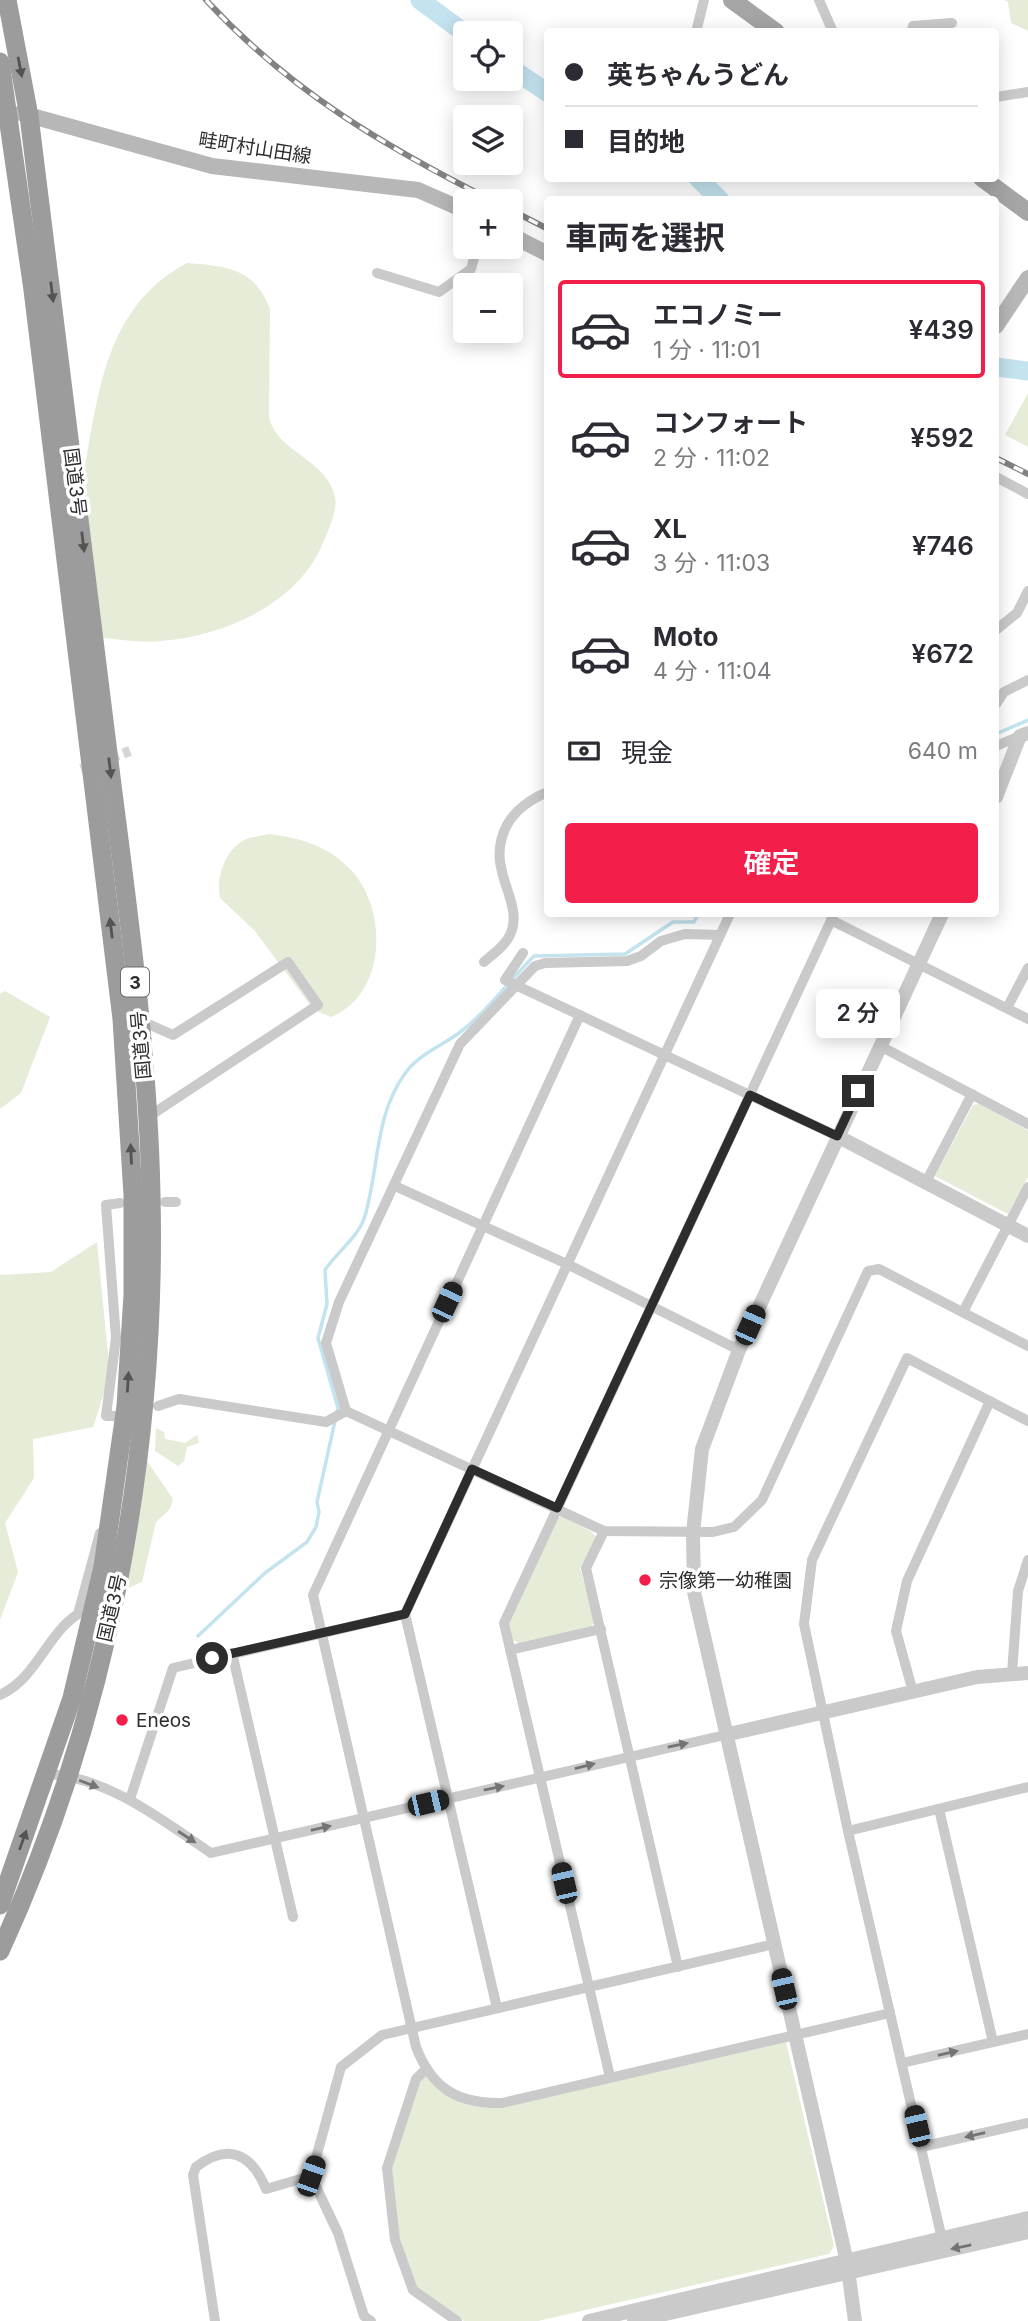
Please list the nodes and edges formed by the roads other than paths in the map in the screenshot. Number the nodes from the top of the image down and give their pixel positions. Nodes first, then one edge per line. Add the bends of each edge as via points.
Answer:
1 (7, 0) edge
2 (704, 0) edge
3 (732, 0) edge
4 (819, 0) edge
5 (952, 23) dead end
6 (697, 28) edge
7 (770, 28) edge
8 (831, 28) edge
9 (912, 28) edge
10 (0, 62) edge
11 (1028, 92) edge
12 (999, 97) edge
13 (4, 105) edge
14 (29, 116) junction
15 (987, 182) edge
16 (453, 205) edge
17 (1028, 212) edge
18 (523, 241) edge
19 (544, 252) edge
20 (474, 259) edge
21 (377, 273) dead end
22 (1028, 278) edge
23 (999, 322) edge
24 (999, 479) edge
25 (1028, 494) edge
26 (1028, 591) edge
27 (999, 628) edge
28 (1028, 680) edge
29 (999, 700) edge
30 (1024, 734) edge
31 (999, 745) edge
32 (999, 790) edge
33 (544, 794) edge
34 (729, 917) edge
35 (832, 917) edge
36 (941, 917) edge
37 (720, 935) junction
38 (523, 953) dead end
39 (484, 962) dead end
40 (919, 963) junction
41 (1028, 968) edge
42 (518, 986) junction
43 (1007, 1008) junction
44 (580, 1015) junction
45 (1028, 1019) edge
46 (139, 1020) junction
47 (880, 1046) junction
48 (666, 1054) junction
49 (972, 1094) junction
50 (750, 1095) junction
51 (148, 1117) junction
52 (1028, 1124) edge
53 (837, 1136) junction
54 (926, 1182) junction
55 (395, 1186) junction
56 (1028, 1187) edge
57 (120, 1203) dead end
58 (1008, 1225) junction
59 (482, 1226) junction
60 (1028, 1236) edge
61 (567, 1265) junction
62 (651, 1305) junction
63 (963, 1312) junction
64 (1028, 1346) edge
65 (739, 1350) junction
66 (990, 1401) junction
67 (158, 1406) dead end
68 (346, 1411) junction
69 (114, 1416) dead end
70 (1028, 1421) edge
71 (388, 1429) junction
72 (121, 1454) junction
73 (472, 1469) junction
74 (557, 1508) junction
75 (604, 1531) junction
76 (693, 1533) junction
77 (1028, 1560) edge
78 (405, 1614) junction
79 (601, 1629) junction
80 (322, 1632) junction
81 (510, 1650) junction
82 (232, 1653) junction
83 (1012, 1673) junction
84 (1028, 1673) edge
85 (913, 1692) junction
86 (0, 1696) edge
87 (822, 1713) junction
88 (725, 1735) junction
89 (630, 1755) junction
90 (57, 1775) junction
91 (540, 1778) junction
92 (1028, 1787) edge
93 (449, 1798) junction
94 (130, 1799) junction
95 (939, 1809) junction
96 (365, 1817) junction
97 (848, 1831) junction
98 (276, 1838) junction
99 (0, 1905) edge
100 (293, 1917) dead end
101 (774, 1944) junction
102 (0, 1951) edge
103 (678, 1966) junction
104 (588, 1988) junction
105 (497, 2008) junction
106 (890, 2013) junction
107 (412, 2028) junction
108 (1028, 2034) edge
109 (794, 2035) junction
110 (993, 2042) junction
111 (902, 2063) junction
112 (425, 2070) junction
113 (610, 2077) junction
114 (1028, 2123) edge
115 (921, 2147) junction
116 (311, 2176) junction
117 (1028, 2218) edge
118 (1028, 2232) edge
119 (942, 2239) junction
120 (848, 2267) junction
121 (635, 2318) edge
122 (215, 2321) edge
123 (371, 2321) edge
124 (457, 2321) edge
125 (589, 2321) edge
126 (855, 2321) edge

1 -> 14 highway, 国道3号 / 3
2 - 6 street
3 - 7 main road
4 - 8 street
5 - 9 street
10 - 13 highway, 国道3号 / 3
11 - 12 street
13 - 14 main road, 畦町村山田線
72 -> 13 highway, 国道3号 / 3 via 133,1295 133,1181 122,1019
14 - 16 main road, 畦町村山田線 via 212,166 418,190
14 -> 46 highway, 国道3号 / 3
15 - 17 main road
18 - 19 main road
20 - 21 street via 471,269 439,292
22 - 23 main road
24 - 25 street
26 - 27 street via 1017,613
28 - 29 street
30 - 31 street
30 - 32 street
33 - 39 street via 511,818 500,837 499,866 514,920 505,943
34 - 37 street
35 - 40 street
35 - 50 street
36 - 40 street
37 - 42 street via 685,934 661,941 627,961 544,963 535,966
37 - 48 street
38 - 42 street via 505,980
40 - 43 street
40 - 47 street
41 - 43 street
42 - 44 street
42 - 55 street via 460,1044
43 - 45 street
44 - 48 street
44 - 59 street
46 - 51 highway, 国道3号 / 3
46 - 51 street via 173,1035 288,962 318,1005
47 - 49 street
47 - 53 street
48 - 50 street
48 - 61 street
49 - 52 street
49 - 54 street
50 - 53 street
50 - 62 street
51 - 90 highway, 国道3号 / 3 via 151,1299 139,1454 106,1635
53 - 54 street
53 - 65 street
54 - 58 street
55 - 59 street
55 - 68 street via 328,1332 326,1343
56 - 58 street
57 - 69 street via 106,1205 116,1338 106,1416
58 - 60 street
58 - 63 street
59 - 61 street
59 - 71 street
61 - 62 street
61 - 73 street
62 - 65 street
62 - 74 street
63 - 64 street
63 - 76 street via 879,1269 869,1271 762,1500 734,1527
65 - 76 street via 702,1449
66 - 70 street
66 - 85 street via 907,1581 895,1632
66 - 87 street via 907,1358 813,1560 804,1624
67 - 68 street via 179,1399 326,1422
68 - 71 street
71 - 73 street
71 - 80 street via 313,1595
72 - 86 street via 108,1475 105,1512 78,1614 67,1621 27,1676
72 - 90 highway, 国道3号 / 3 via 90,1629
73 - 74 street
73 - 78 street
74 - 75 street
74 - 81 street via 507,1612 504,1623
75 - 76 street
75 - 79 street via 586,1568
76 - 88 street via 694,1592
77 - 83 street via 1018,1591
78 - 80 street
78 - 93 street
79 - 81 street
79 - 89 street
80 - 82 street
80 - 96 street
81 - 91 street
82 - 94 street via 173,1668
82 - 98 street
83 - 84 street
83 - 85 street
85 - 87 street
87 - 88 street
87 - 97 street
89 -> 88 street
88 - 101 street
91 -> 89 street
89 - 103 street
90 -> 94 street
99 -> 90 highway, 国道3号 / 3
90 - 102 highway, 国道3号 / 3 via 21,1902
93 -> 91 street
91 - 104 street
92 - 95 street
93 - 96 street
93 - 105 street
94 -> 98 street via 211,1853
95 - 97 street
95 - 110 street
98 -> 96 street
96 - 107 street
97 - 106 street
98 - 100 street
101 - 103 street
101 - 109 street
103 - 104 street
104 - 105 street
104 - 113 street
105 - 107 street
106 - 109 street
106 - 111 street
107 - 112 street
107 - 116 street via 382,2035 341,2067
108 - 110 street
109 - 113 street
109 - 120 street
111 -> 110 street
111 - 115 street
112 - 113 street via 462,2099 486,2103
112 - 124 street via 416,2079 387,2168 394,2240 413,2290
114 -> 115 street
115 - 119 street
116 - 122 street via 267,2189 246,2157 217,2155 196,2167 200,2234
116 - 123 street via 338,2233 364,2316
117 - 119 street
118 -> 120 street
119 - 120 street
120 - 121 street
120 - 126 street
121 - 125 street

